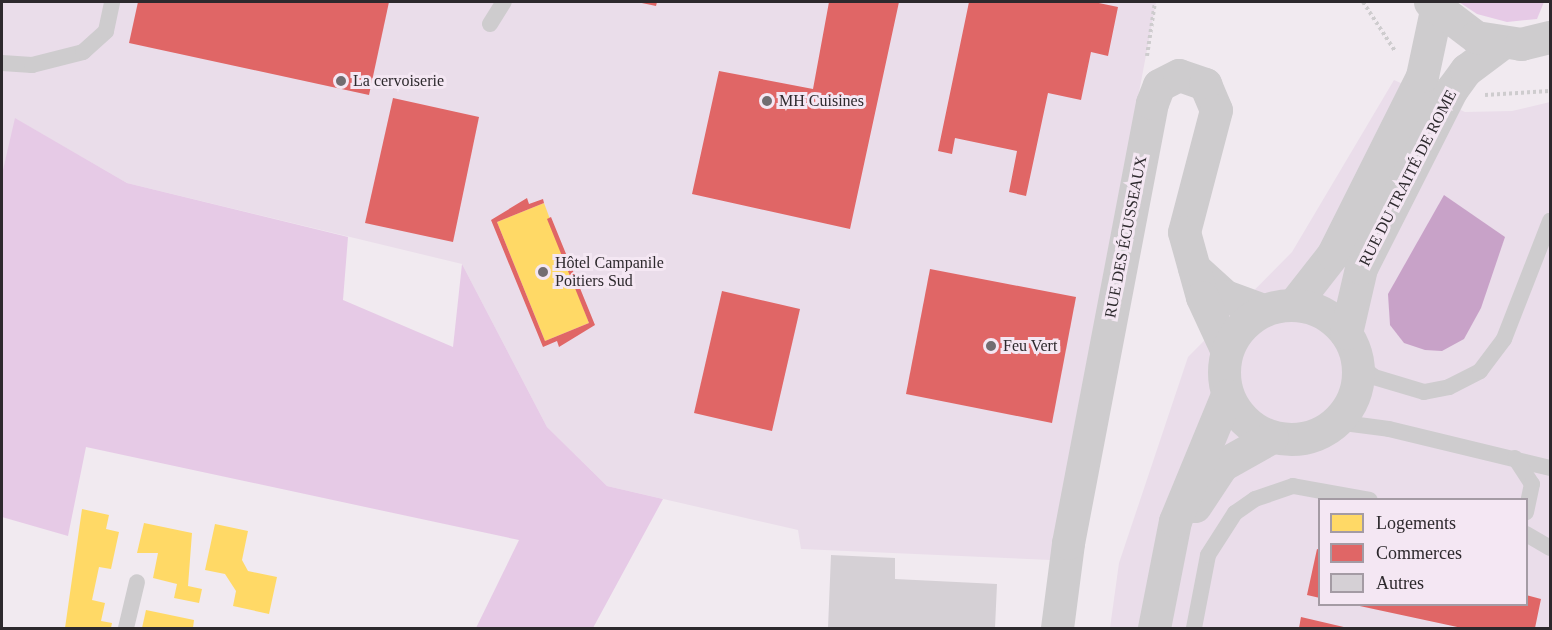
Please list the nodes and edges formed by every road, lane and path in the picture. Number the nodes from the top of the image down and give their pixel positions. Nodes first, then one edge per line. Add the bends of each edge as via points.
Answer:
1 (112, 2) edge
2 (504, 2) edge
3 (1155, 2) edge
4 (1433, 6) edge
5 (490, 24) dead end
6 (1551, 37) edge
7 (1502, 43) junction
8 (2, 63) edge
9 (1159, 85) junction
10 (1551, 221) edge
11 (1192, 266) junction
12 (1279, 307) junction
13 (1346, 333) junction
14 (1226, 349) junction
15 (1358, 363) junction
16 (1227, 395) junction
17 (1336, 422) junction
18 (1272, 437) junction
19 (1512, 456) junction
20 (1551, 468) edge
21 (1359, 498) edge
22 (1528, 506) edge
23 (1528, 535) edge
24 (1551, 548) edge
25 (1168, 558) junction
26 (137, 582) dead end
27 (126, 628) edge
28 (1057, 628) edge
29 (1154, 628) edge
30 (1194, 628) edge

1 - 8 lane via 106,31 83,52 32,65
2 - 5 lane
3 - 9 path via 1145,65
4 - 7 street via 1476,37
4 - 12 street, RUE DU TRAITÉ DE ROME via 1422,76 1333,254
6 - 7 street
7 - 13 street, RUE DU TRAITÉ DE ROME via 1466,70 1452,89 1361,268
9 - 11 street via 1179,75 1191,77 1204,84 1216,110 1186,214
9 - 28 street, RUE DES ÉCUSSEAUX via 1075,502
10 - 15 lane via 1504,339 1480,371 1449,387 1424,392 1374,377
11 - 12 street via 1225,296
11 - 14 street
12 - 13 street via 1314,308
12 - 14 street via 1241,326
13 - 15 street
14 - 16 street
15 - 17 street via 1350,405
16 - 18 street via 1253,428
16 - 25 street via 1175,521
17 - 18 street via 1306,437
17 - 19 lane
18 - 25 street via 1236,453 1208,481
19 - 20 lane
19 - 22 lane via 1532,484
21 - 30 lane via 1293,486 1255,499 1235,513 1208,555
23 - 24 lane
25 - 29 street
26 - 27 lane

